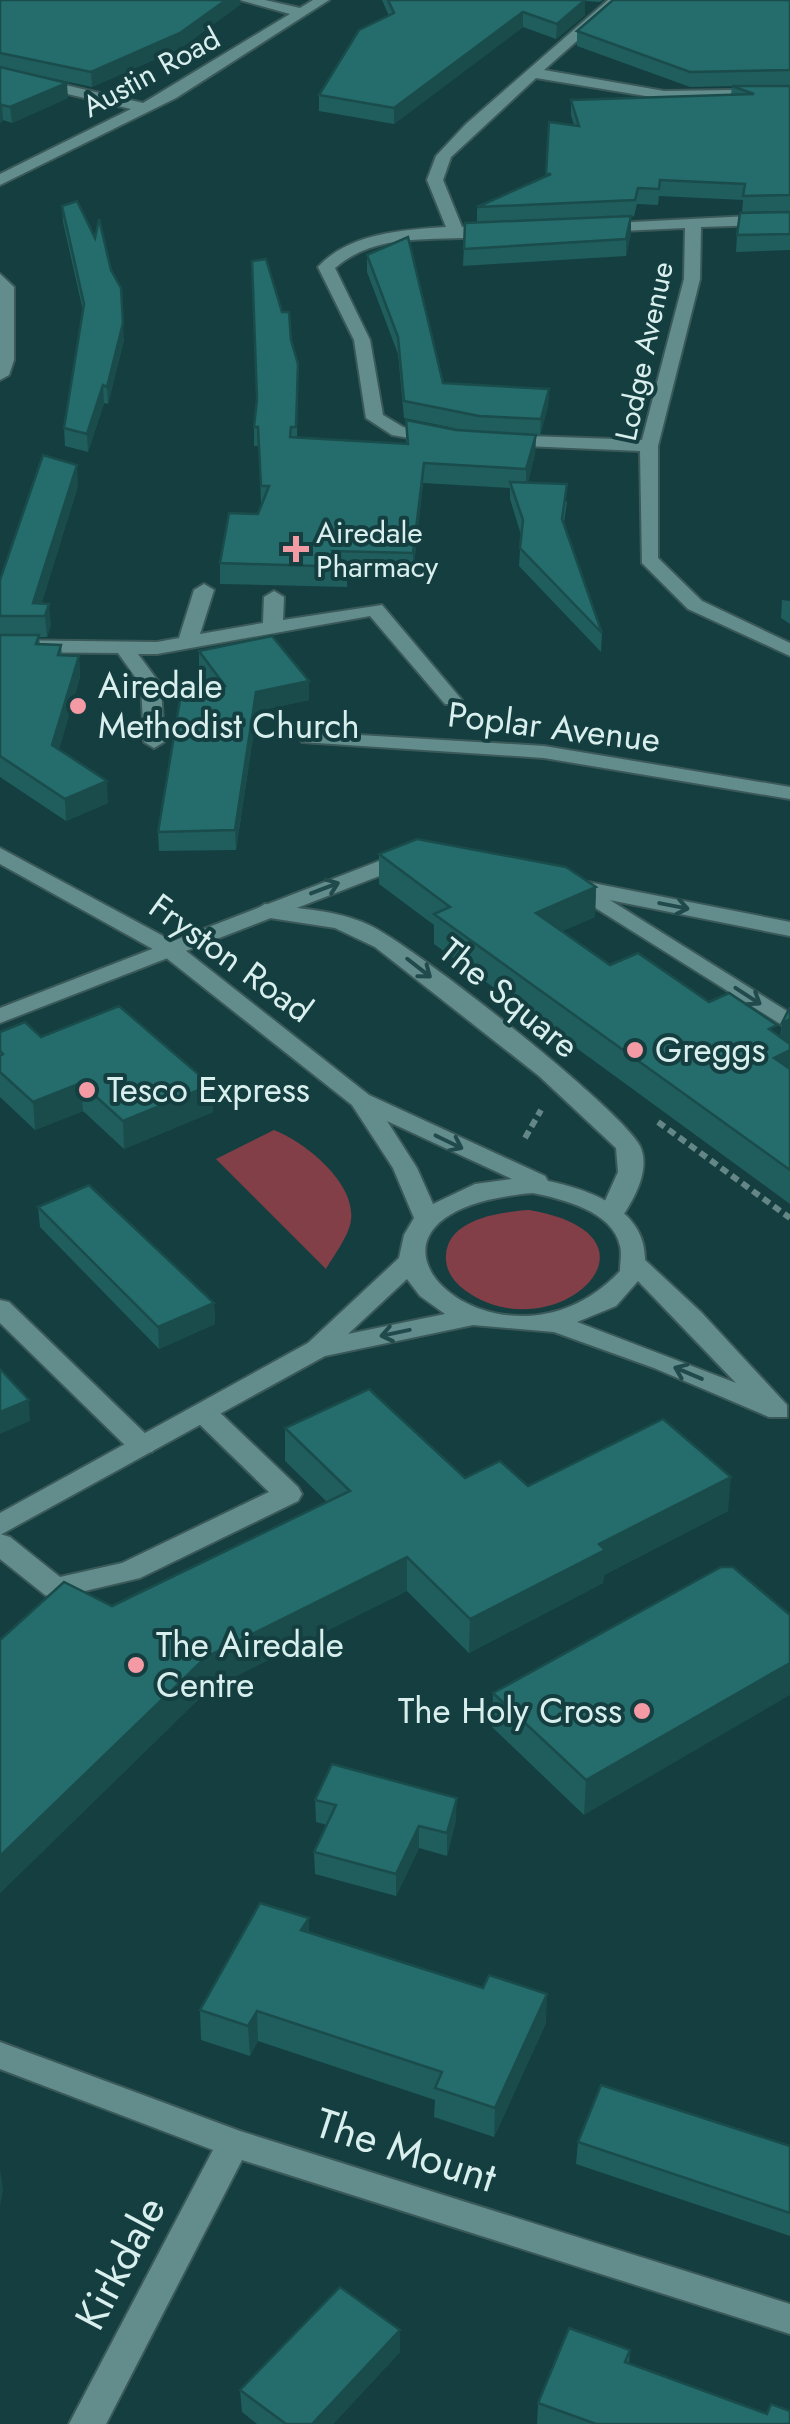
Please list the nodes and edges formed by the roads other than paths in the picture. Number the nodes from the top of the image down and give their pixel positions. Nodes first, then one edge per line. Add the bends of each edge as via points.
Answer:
1 (247, 0) edge
2 (322, 0) edge
3 (610, 5) edge
4 (586, 8) edge
5 (303, 12) junction
6 (534, 72) junction
7 (0, 74) edge
8 (790, 92) edge
9 (146, 108) junction
10 (0, 180) edge
11 (790, 219) edge
12 (693, 224) junction
13 (574, 228) edge
14 (515, 230) edge
15 (456, 232) junction
16 (0, 278) edge
17 (0, 375) edge
18 (454, 438) edge
19 (474, 439) edge
20 (649, 446) junction
21 (204, 590) dead end
22 (274, 597) dead end
23 (273, 626) junction
24 (188, 642) junction
25 (0, 646) edge
26 (124, 648) junction
27 (790, 650) edge
28 (452, 700) dead end
29 (309, 738) dead end
30 (154, 742) dead end
31 (790, 793) edge
32 (0, 856) edge
33 (425, 859) edge
34 (540, 880) edge
35 (578, 887) junction
36 (265, 911) junction
37 (790, 929) edge
38 (168, 948) junction
39 (0, 1016) edge
40 (790, 1023) edge
41 (361, 1100) junction
42 (549, 1187) junction
43 (613, 1212) junction
44 (426, 1218) junction
45 (412, 1260) junction
46 (636, 1265) junction
47 (0, 1308) edge
48 (473, 1317) junction
49 (550, 1324) junction
50 (317, 1350) junction
51 (204, 1413) junction
52 (784, 1416) edge
53 (142, 1446) junction
54 (0, 1525) edge
55 (0, 1544) edge
56 (0, 2055) edge
57 (234, 2143) junction
58 (790, 2318) edge
59 (87, 2424) edge

1 - 5 street
2 - 5 street, Austin Road
3 - 4 street
3 - 6 street
5 - 9 street, Austin Road
6 - 8 street via 664,95
6 - 15 street via 444,156 435,180
7 - 9 street
9 - 10 street, Austin Road
11 - 12 street
12 - 13 street
12 - 20 street, Lodge Avenue via 692,278
14 - 15 street
15 - 18 street via 375,240 337,254 326,268 362,340 375,418 398,431
16 - 17 street via 6,306
19 - 20 street
20 - 27 street, Lodge Avenue via 649,558 695,605
21 - 24 street
22 - 23 street
23 - 24 street
23 - 28 street via 375,609
24 - 26 street
25 - 26 street
26 - 30 street via 151,684
29 - 31 street, Poplar Avenue via 544,752
32 - 38 street, Fryston Road
36 -> 33 street via 406,856
34 - 35 street
35 -> 37 street
35 -> 40 street
36 - 38 street
36 -> 43 street, The Square via 348,925 388,944 588,1108 627,1146 631,1166
38 - 39 street
38 - 41 street, Fryston Road
41 -> 42 street, Fryston Road
41 - 44 street, Fryston Road via 405,1168
42 - 43 street, Fryston Road via 584,1195
42 - 44 street, Fryston Road via 486,1188 452,1199
43 - 46 street via 629,1233
44 - 45 street via 415,1235
45 - 48 street via 420,1280 442,1302
45 - 50 street
46 - 49 street via 627,1285 605,1304
46 - 52 street
47 - 53 street
48 - 49 street
48 -> 50 street
52 -> 49 street via 637,1350
50 - 51 street
51 - 53 street
51 - 55 street via 288,1494 130,1571 54,1588
53 - 54 street
56 - 57 street, The Mount
57 - 58 street, The Mount
57 - 59 street, Kirkdale

